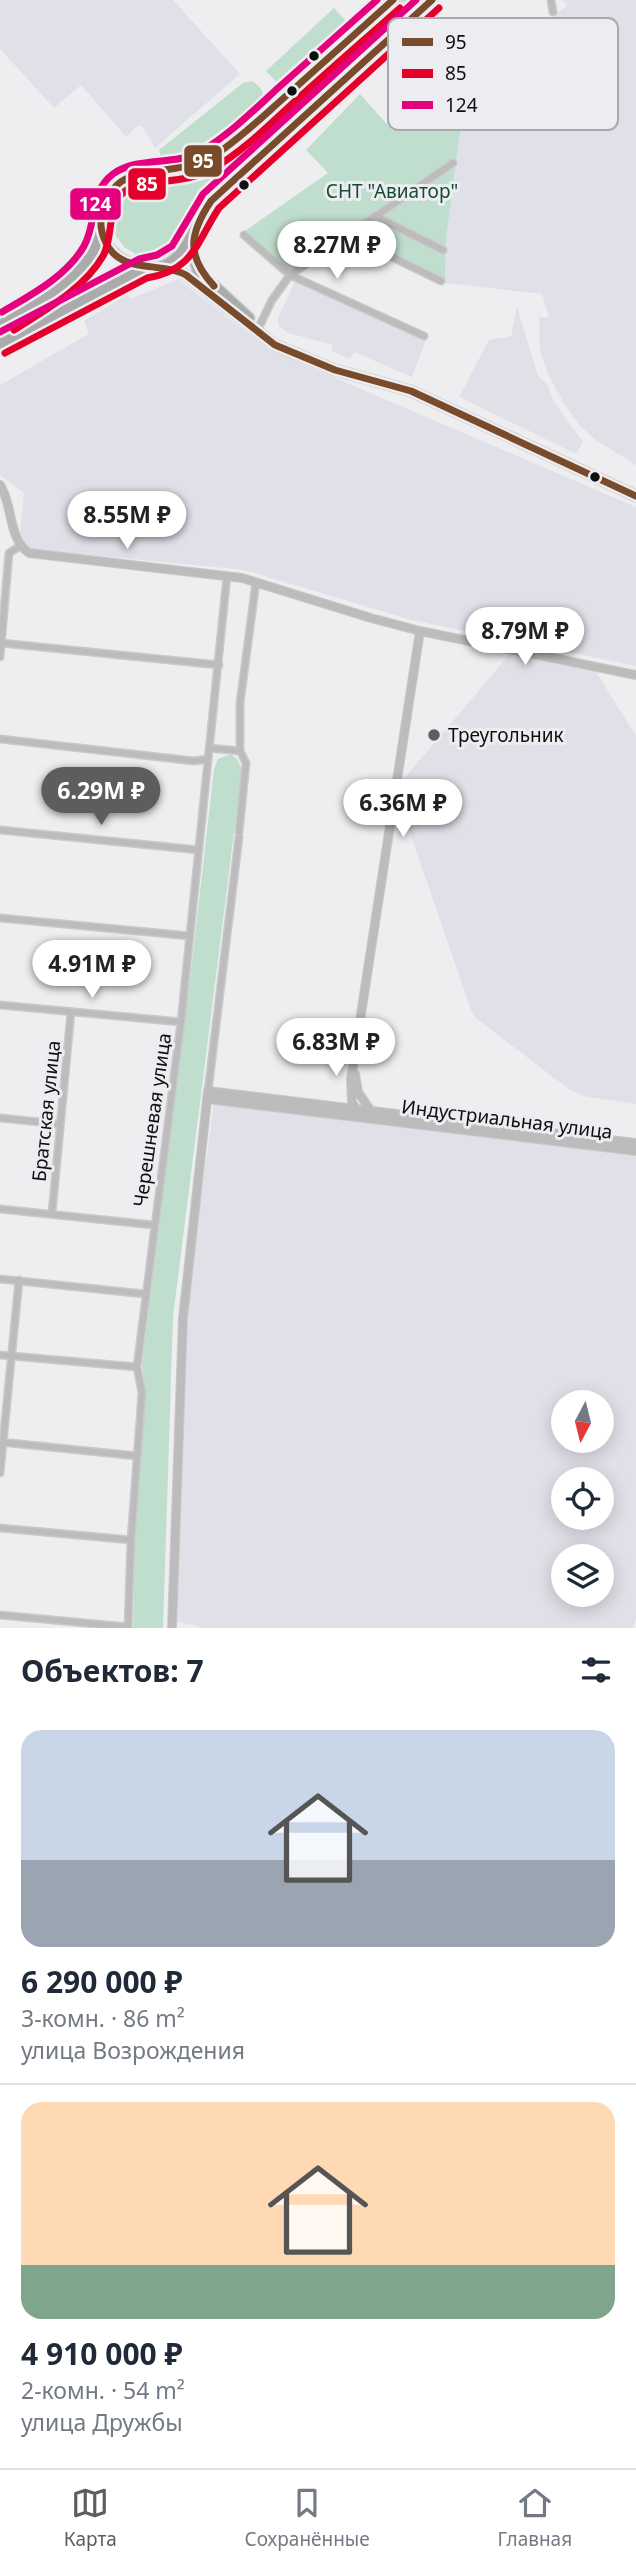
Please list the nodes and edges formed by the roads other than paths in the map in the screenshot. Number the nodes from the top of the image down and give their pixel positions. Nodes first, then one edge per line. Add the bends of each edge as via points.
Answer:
1 (393, 0) edge
2 (432, 0) edge
3 (551, 0) edge
4 (553, 12) dead end
5 (413, 18) edge
6 (361, 29) junction
7 (388, 41) edge
8 (378, 50) junction
9 (263, 116) junction
10 (282, 136) junction
11 (453, 163) dead end
12 (375, 216) junction
13 (101, 230) junction
14 (244, 235) dead end
15 (347, 235) junction
16 (193, 236) junction
17 (443, 250) dead end
18 (160, 267) junction
19 (144, 268) junction
20 (290, 275) junction
21 (442, 281) dead end
22 (0, 326) edge
23 (259, 327) junction
24 (425, 336) dead end
25 (0, 344) edge
26 (298, 357) junction
27 (0, 485) edge
28 (636, 496) edge
29 (3, 497) edge
30 (20, 547) junction
31 (227, 576) junction
32 (256, 582) junction
33 (419, 631) junction
34 (1, 643) edge
35 (0, 657) edge
36 (219, 665) junction
37 (636, 675) edge
38 (0, 739) edge
39 (209, 748) junction
40 (240, 751) junction
41 (208, 760) junction
42 (0, 830) edge
43 (199, 850) junction
44 (0, 918) edge
45 (190, 936) junction
46 (0, 1004) edge
47 (71, 1012) junction
48 (181, 1022) junction
49 (355, 1043) junction
50 (207, 1095) junction
51 (354, 1109) junction
52 (371, 1111) junction
53 (0, 1118) edge
54 (364, 1118) junction
55 (59, 1124) junction
56 (496, 1130) junction
57 (527, 1134) junction
58 (636, 1143) edge
59 (636, 1151) edge
60 (0, 1209) edge
61 (52, 1213) junction
62 (153, 1225) junction
63 (0, 1279) edge
64 (19, 1280) junction
65 (145, 1294) junction
66 (0, 1355) edge
67 (11, 1356) junction
68 (137, 1367) junction
69 (1, 1442) edge
70 (137, 1455) junction
71 (0, 1473) edge
72 (0, 1528) edge
73 (131, 1540) junction
74 (0, 1615) edge
75 (128, 1628) edge
76 (172, 1628) edge

1 - 6 main road
2 - 5 main road
3 - 4 street
6 - 8 main road via 375,35
6 - 9 main road
7 - 8 main road
8 - 10 main road
9 - 10 main road via 278,121
9 - 13 main road via 211,158 189,168 135,175 119,183 104,203
10 - 16 main road via 211,201
11 - 12 street
12 - 15 street
12 - 17 street
13 - 19 main road via 107,246 121,260
13 - 22 main road via 85,263 41,300
14 - 20 street
15 - 20 street
15 - 21 street
16 - 18 main road via 184,251
16 - 23 main road via 198,271
18 - 19 main road
18 - 26 main road via 186,275 257,333
19 - 25 main road
20 - 23 street
20 - 24 street
23 - 26 main road
26 - 28 main road via 411,391
27 - 29 street
29 - 30 street
30 - 31 street via 43,555
30 - 34 street via 9,553
31 - 32 street
31 - 36 street, Черешневая улица
32 - 33 street
32 - 40 street via 243,673
33 - 37 street
33 - 49 street
34 - 35 street
34 - 36 street
36 - 39 street, Черешневая улица
38 - 41 street
39 - 40 street
39 - 41 street, Черешневая улица
40 - 50 street via 246,763
41 - 43 street, Черешневая улица
42 - 43 street
43 - 45 street, Черешневая улица
44 - 45 street
45 - 48 street, Черешневая улица
46 - 47 street
47 - 48 street
47 - 55 street, Братская улица
48 - 62 street, Черешневая улица
49 - 51 street via 350,1094
49 - 52 street via 355,1080
50 - 51 street, Индустриальная улица
50 - 54 street, Индустриальная улица
50 - 76 street via 183,1318
51 - 52 street, Индустриальная улица
51 - 54 street
52 - 56 street, Индустриальная улица
53 - 55 street
54 - 56 street, Индустриальная улица
55 - 61 street, Братская улица
56 - 57 street, Индустриальная улица
57 - 58 street, Индустриальная улица
57 - 59 street, Индустриальная улица
60 - 61 street
61 - 62 street
62 - 65 street, Черешневая улица
63 - 64 street
64 - 65 street
64 - 67 street
65 - 68 street, Черешневая улица
66 - 67 street
67 - 68 street
67 - 69 street
68 - 70 street, Черешневая улица via 142,1393
69 - 70 street
69 - 71 street
70 - 73 street, Черешневая улица
72 - 73 street
73 - 75 street, Черешневая улица
74 - 75 street

